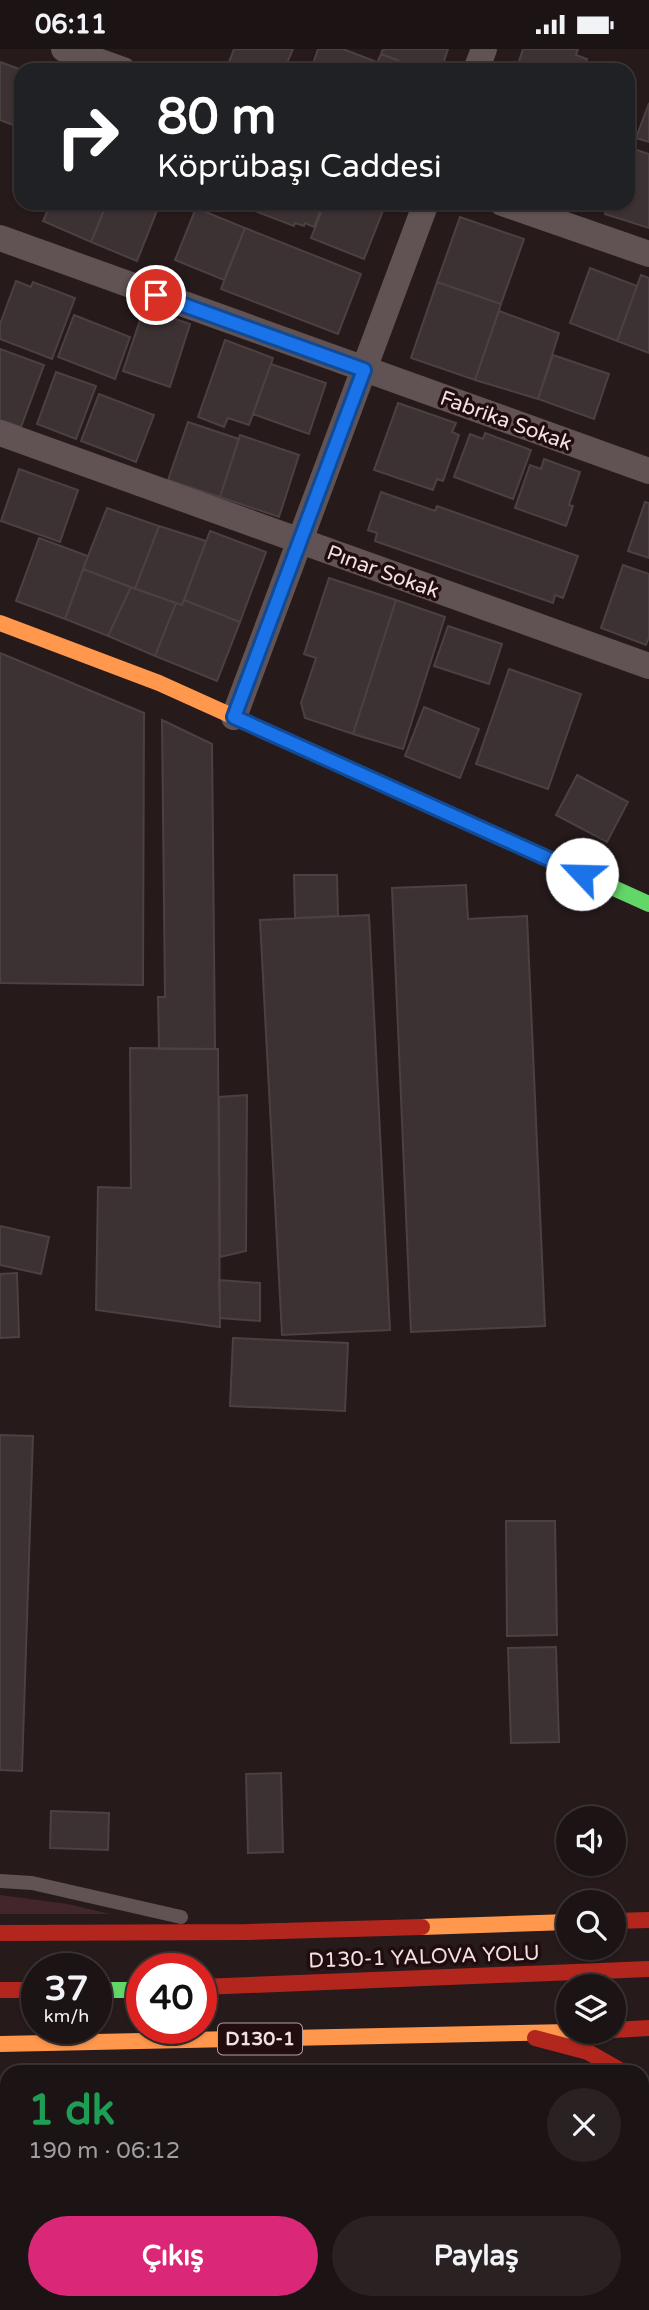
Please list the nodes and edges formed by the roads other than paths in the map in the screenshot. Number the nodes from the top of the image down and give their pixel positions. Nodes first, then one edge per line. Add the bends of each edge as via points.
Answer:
1 (64, 49) edge
2 (103, 63) edge
3 (423, 210) edge
4 (522, 210) edge
5 (0, 238) edge
6 (649, 254) edge
7 (364, 370) junction
8 (0, 433) edge
9 (649, 471) edge
10 (299, 543) junction
11 (0, 623) edge
12 (649, 666) edge
13 (234, 717) junction
14 (649, 904) edge
15 (0, 1881) edge
16 (649, 1920) edge
17 (626, 1921) edge
18 (556, 1922) edge
19 (247, 1932) junction
20 (0, 1933) edge
21 (649, 1969) edge
22 (217, 1986) edge
23 (0, 1990) edge
24 (21, 1990) edge
25 (649, 2028) edge
26 (626, 2029) edge
27 (556, 2032) edge
28 (520, 2033) junction
29 (0, 2044) edge
30 (611, 2065) edge

1 - 2 street
3 - 7 street
4 - 6 street
5 - 7 street, Fabrika Sokak
7 - 9 street, Fabrika Sokak
7 - 10 street
8 - 10 street, Pınar Sokak
10 - 12 street, Pınar Sokak
10 - 13 street
11 - 13 main road via 159,683
13 - 14 main road
15 - 19 lane via 32,1883
16 - 17 main road
18 - 19 main road
19 - 20 main road
21 - 22 main road, D130-1 YALOVA YOLU
23 - 24 main road
25 - 26 main road
27 - 28 main road, D130-1
28 - 29 main road, D130-1
28 - 30 main road via 588,2052

